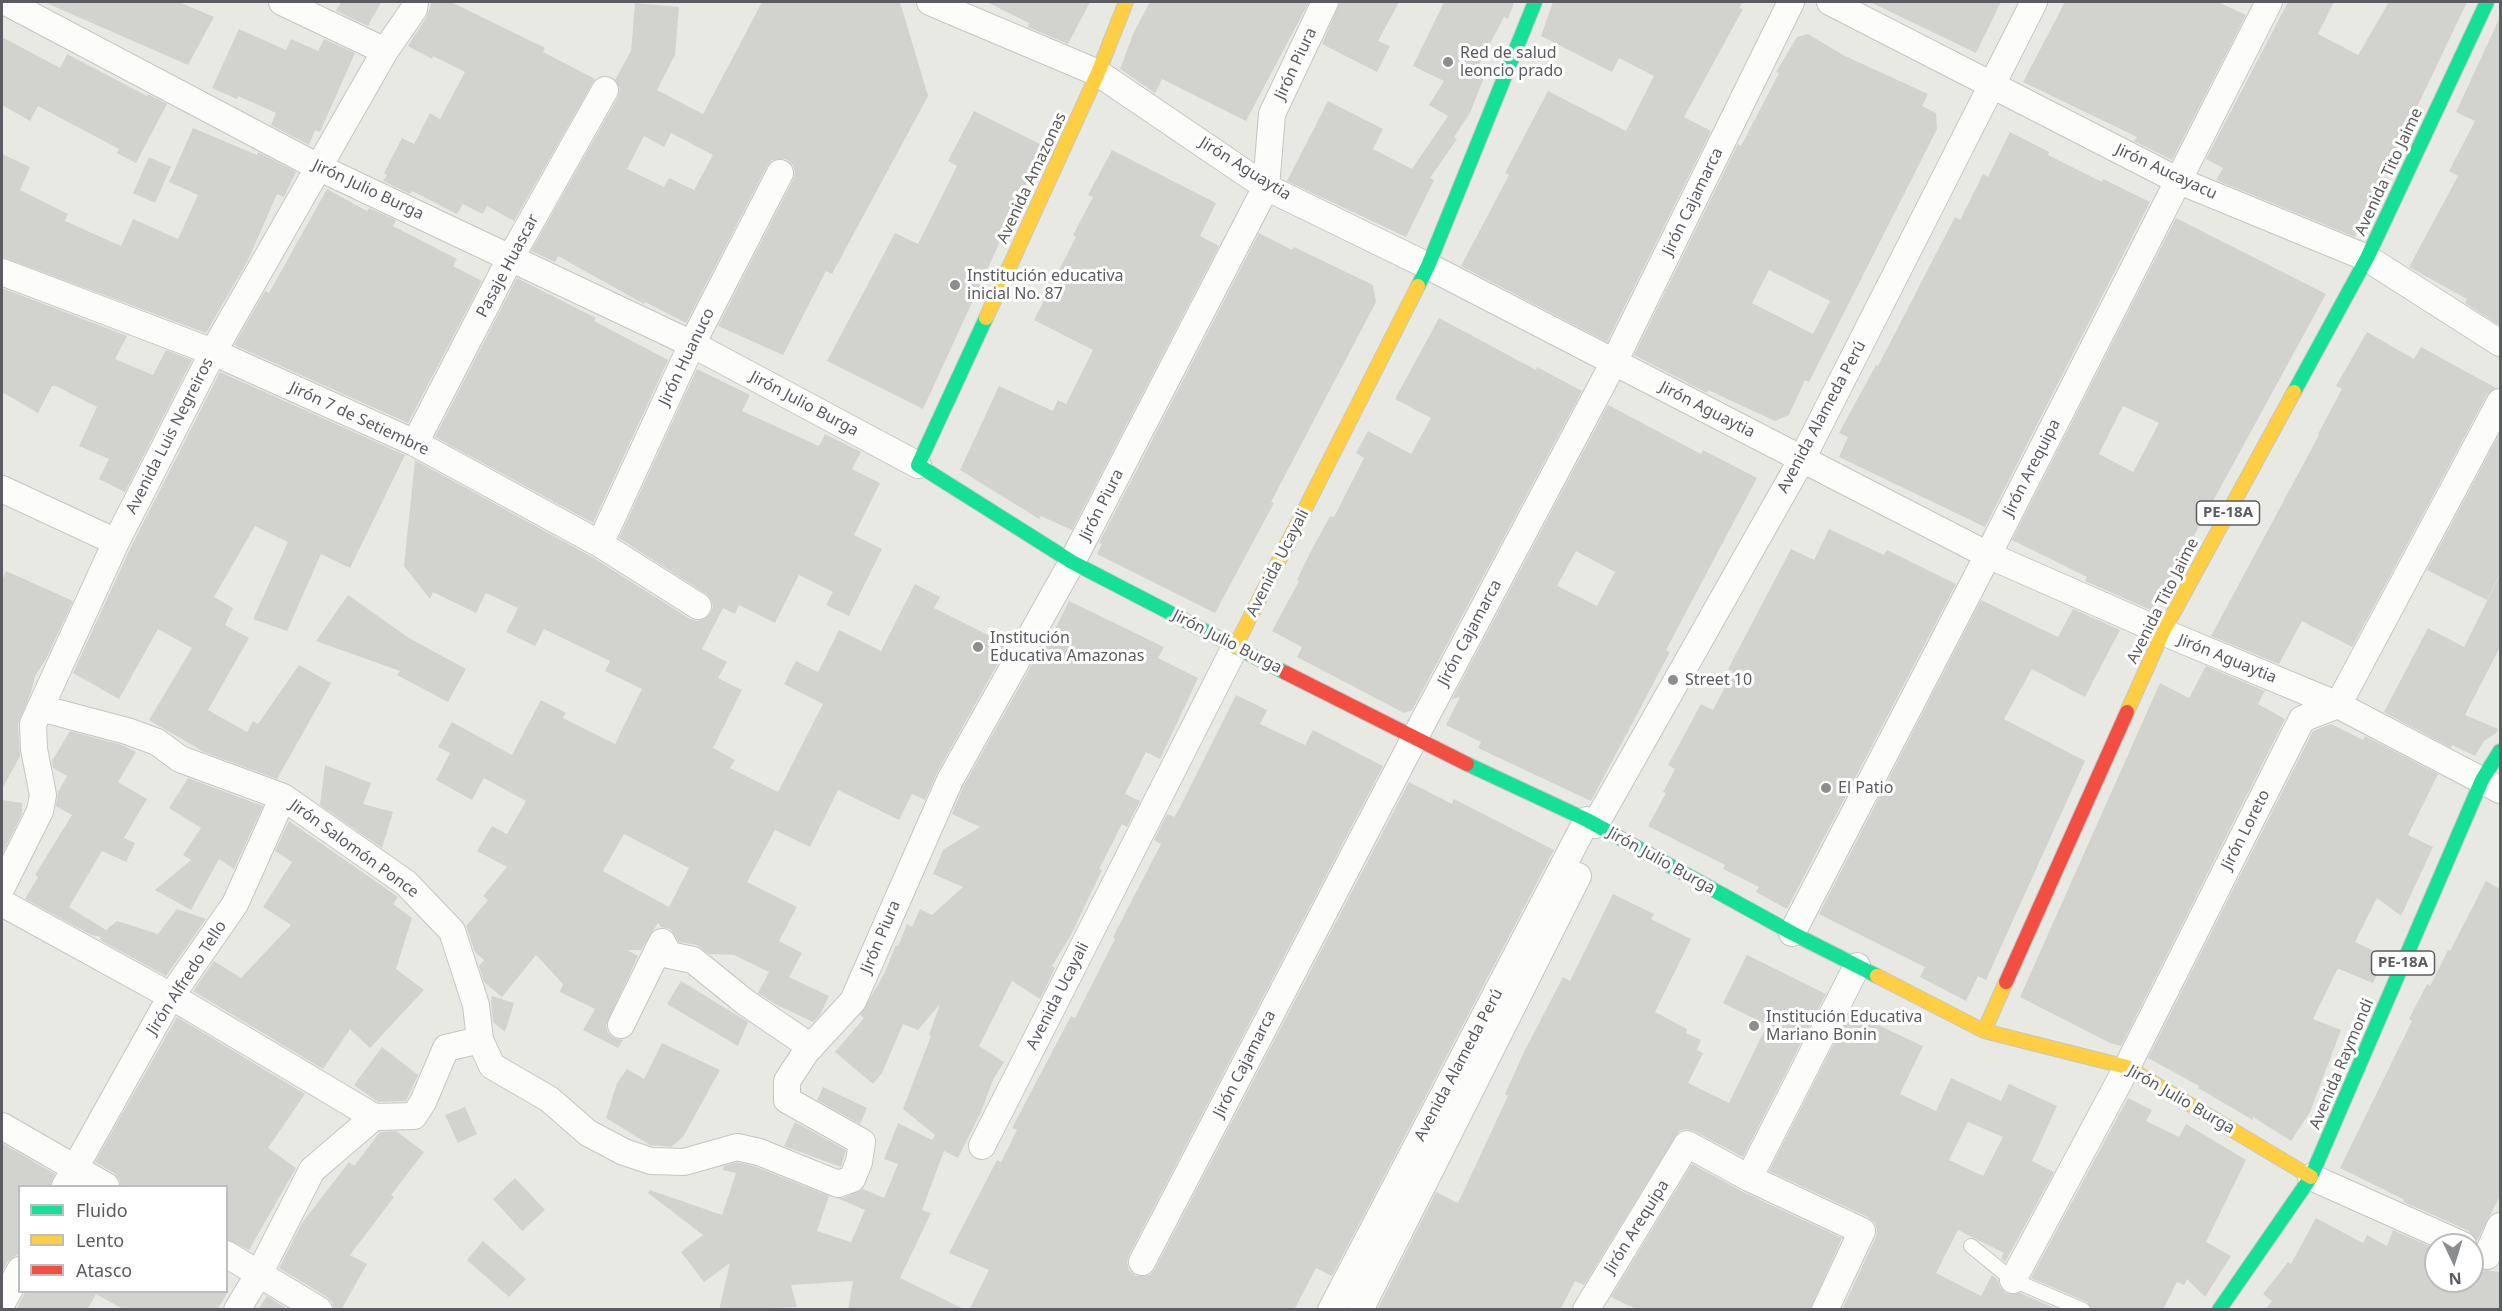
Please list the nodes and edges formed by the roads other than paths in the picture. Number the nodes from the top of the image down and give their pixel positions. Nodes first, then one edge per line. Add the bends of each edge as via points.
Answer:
1 (6, 2) edge
2 (282, 2) edge
3 (930, 2) edge
4 (1126, 2) edge
5 (1325, 2) edge
6 (1535, 2) edge
7 (1791, 2) edge
8 (1830, 2) edge
9 (2034, 2) edge
10 (2269, 2) edge
11 (2487, 2) edge
12 (415, 5) edge
13 (385, 51) junction
14 (1098, 73) junction
15 (1992, 84) junction
16 (606, 90) dead end
17 (320, 168) junction
18 (780, 172) dead end
19 (2177, 180) junction
20 (1266, 187) junction
21 (511, 257) junction
22 (2367, 258) junction
23 (1428, 266) junction
24 (2, 272) edge
25 (2500, 343) edge
26 (692, 344) junction
27 (213, 352) junction
28 (1614, 362) junction
29 (2500, 402) edge
30 (414, 443) junction
31 (1802, 459) junction
32 (918, 465) junction
33 (2, 489) edge
34 (116, 542) junction
35 (600, 544) junction
36 (1988, 555) junction
37 (1072, 562) junction
38 (698, 606) dead end
39 (2163, 632) junction
40 (1235, 647) junction
41 (2338, 705) junction
42 (40, 708) junction
43 (1414, 739) junction
44 (2500, 751) edge
45 (2491, 785) edge
46 (283, 797) junction
47 (1594, 824) junction
48 (2, 888) edge
49 (2, 903) edge
50 (1792, 933) junction
51 (1857, 966) junction
52 (171, 996) junction
53 (621, 1025) dead end
54 (1984, 1031) junction
55 (480, 1040) junction
56 (811, 1047) junction
57 (2127, 1067) junction
58 (374, 1117) junction
59 (2, 1126) edge
60 (982, 1146) dead end
61 (2311, 1177) junction
62 (69, 1178) edge
63 (1749, 1178) junction
64 (101, 1185) edge
65 (2500, 1226) edge
66 (2436, 1233) edge
67 (1971, 1246) dead end
68 (2486, 1254) edge
69 (228, 1255) edge
70 (1142, 1262) dead end
71 (260, 1272) junction
72 (18, 1274) edge
73 (2013, 1280) junction
74 (2, 1303) edge
75 (237, 1310) edge
76 (319, 1310) edge
77 (1331, 1310) edge
78 (1359, 1310) edge
79 (1586, 1310) edge
80 (1825, 1310) edge
81 (2083, 1310) edge
82 (2219, 1310) edge

1 - 17 street, Jirón Julio Burga
2 - 13 street
3 - 14 street, Jirón Aguaytia
4 - 14 main road, Avenida Amazonas
5 - 20 street, Jirón Piura via 1272,114
6 - 23 main road, Avenida Ucayali
7 - 28 street, Jirón Cajamarca
8 - 15 street, Jirón Aucayacu
9 - 15 street, Avenida Alameda Perú
10 - 19 street, Jirón Arequipa
11 - 22 main road, Avenida Tito Jaime / PE-18A
12 - 13 street, Avenida Luis Negreiros
13 - 17 street, Avenida Luis Negreiros
14 - 20 street, Jirón Aguaytia
14 - 32 main road, Avenida Amazonas
15 - 19 street, Jirón Aucayacu
15 - 31 street, Avenida Alameda Perú
16 - 21 street, Pasaje Huascar
17 - 21 street, Jirón Julio Burga
17 - 27 street, Avenida Luis Negreiros
18 - 26 street, Jirón Huanuco
19 - 22 street, Jirón Aucayacu
19 - 36 street, Jirón Arequipa
20 - 23 street, Jirón Aguaytia
20 - 37 street, Jirón Piura
21 - 26 street, Jirón Julio Burga
21 - 30 street, Pasaje Huascar
22 - 25 street, Jirón Aucayacu
22 - 39 main road, Avenida Tito Jaime / PE-18A
23 - 28 street, Jirón Aguaytia
23 - 40 main road, Avenida Ucayali
24 - 27 street, Jirón 7 de Setiembre
26 - 32 street, Jirón Julio Burga
26 - 35 street, Jirón Huanuco
27 - 30 street, Jirón 7 de Setiembre
27 - 34 street, Avenida Luis Negreiros
28 - 31 street, Jirón Aguaytia
28 - 43 street, Jirón Cajamarca
29 - 41 street
30 - 35 street, Jirón 7 de Setiembre
31 - 36 street, Jirón Aguaytia
31 - 47 street, Avenida Alameda Perú
32 - 37 main road, Jirón Julio Burga
33 - 34 street
34 - 42 street, Avenida Luis Negreiros
35 - 38 street, Jirón 7 de Setiembre
36 - 39 street, Jirón Aguaytia
36 - 50 street, Jirón Arequipa
37 - 40 main road, Jirón Julio Burga
37 - 56 street, Jirón Piura via 950,780 854,1001
39 - 41 street, Jirón Aguaytia
39 - 54 main road, Avenida Tito Jaime / PE-18A
40 - 43 main road, Jirón Julio Burga
40 - 60 street, Avenida Ucayali
41 - 45 street, Jirón Aguaytia
41 - 57 street, Jirón Loreto via 2302,719
42 - 46 street, Jirón Salomón Ponce via 127,731 157,742 180,759
42 - 48 street, Avenida Luis Negreiros via 33,724 43,795
43 - 47 main road, Jirón Julio Burga
43 - 70 street, Jirón Cajamarca
44 - 45 main road, Avenida Raymondi / PE-18A
45 - 61 main road, Avenida Raymondi / PE-18A
46 - 52 street, Jirón Alfredo Tello via 235,904
46 - 55 street, Jirón Salomón Ponce via 406,883 452,931 476,1005
47 - 50 main road, Jirón Julio Burga
47 - 77 street, Avenida Alameda Perú
47 - 78 street, Avenida Alameda Perú
49 - 52 street
50 - 51 main road, Jirón Julio Burga
51 - 54 main road, Jirón Julio Burga
51 - 63 street
52 - 58 street
52 - 62 street, Jirón Alfredo Tello
53 - 56 street via 662,942 669,955 693,960
54 - 57 main road, Jirón Julio Burga
55 - 56 street, Jirón Salomón Ponce via 492,1066 549,1099 588,1133 624,1152 651,1161 684,1162 737,1147 838,1184 852,1179 862,1142 787,1101 787,1081
55 - 58 street via 446,1048 414,1116
57 - 61 main road, Jirón Julio Burga
57 - 73 street, Jirón Loreto
58 - 71 street via 312,1170
59 - 62 street
61 - 66 street, Jirón Julio Burga
61 - 82 main road, Avenida Raymondi / PE-18A
62 - 64 street
63 - 79 street, Jirón Arequipa via 1687,1144
63 - 80 street via 1862,1231
65 - 68 street
67 - 73 lane
69 - 71 street
71 - 75 street
71 - 76 street
72 - 74 street
73 - 81 lane

